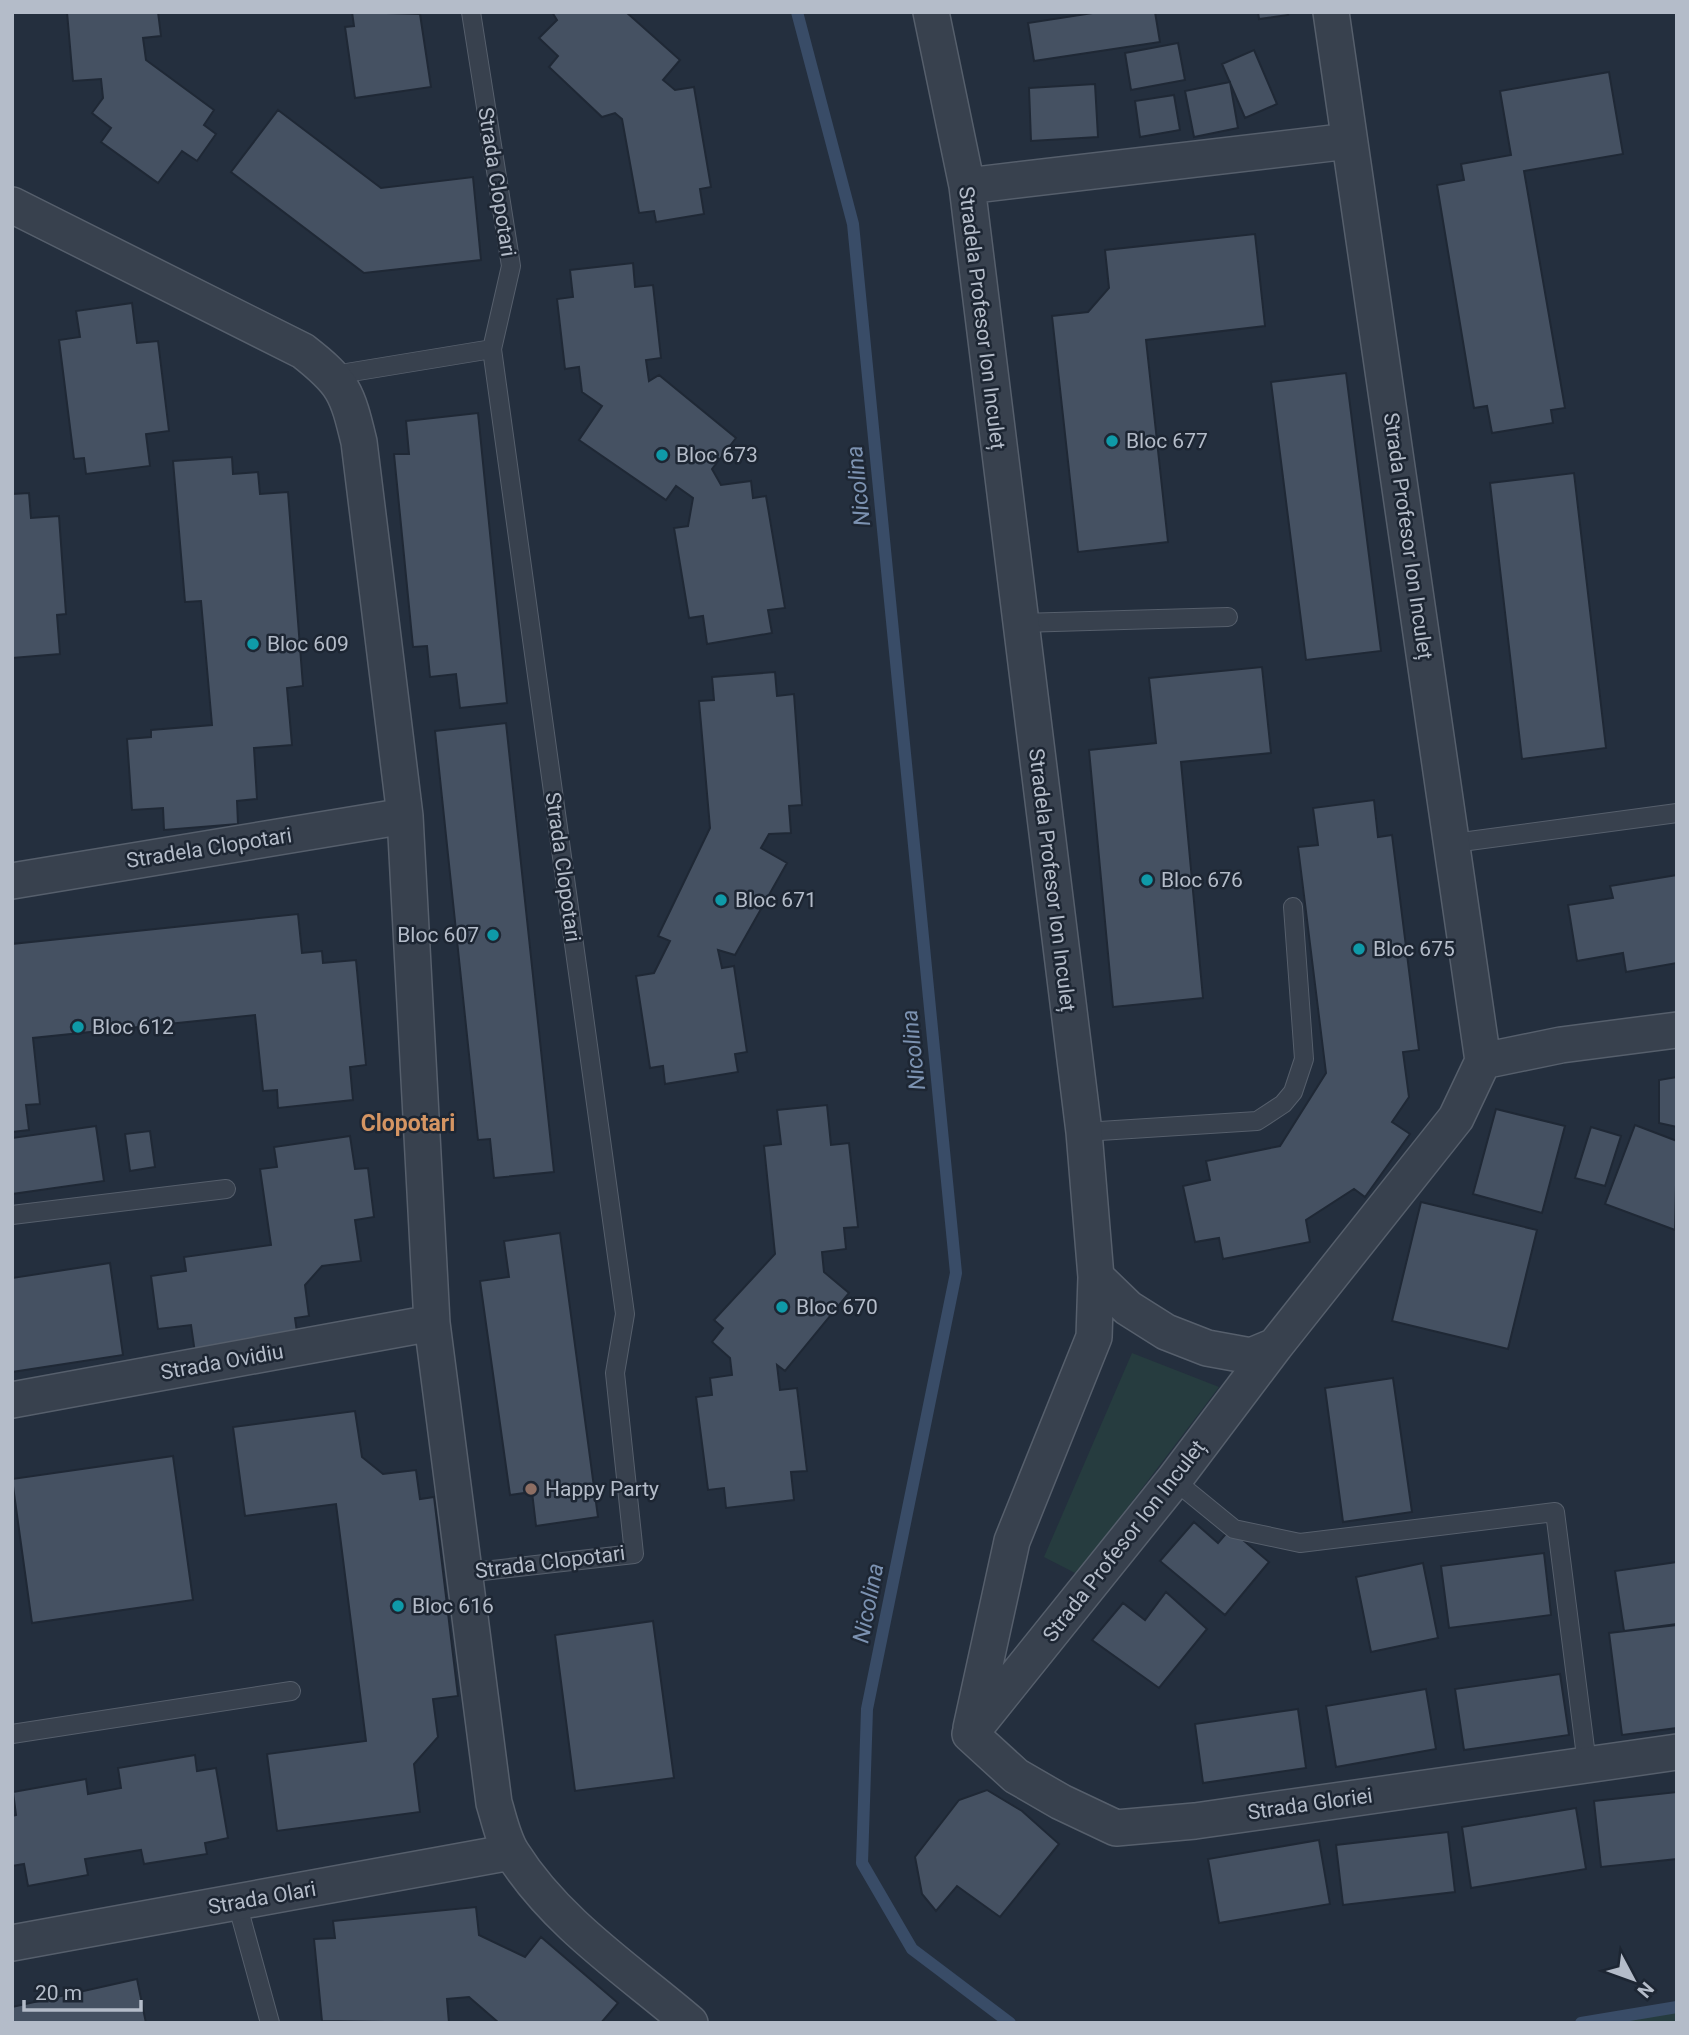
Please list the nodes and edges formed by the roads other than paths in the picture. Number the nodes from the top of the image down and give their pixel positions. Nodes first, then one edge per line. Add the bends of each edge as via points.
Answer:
1 (471, 12) edge
2 (931, 12) edge
3 (1331, 12) edge
4 (1349, 141) junction
5 (967, 186) junction
6 (12, 205) edge
7 (492, 349) junction
8 (334, 375) junction
9 (1228, 617) dead end
10 (1020, 622) junction
11 (1677, 813) edge
12 (405, 816) junction
13 (1454, 843) junction
14 (12, 881) edge
15 (1293, 907) dead end
16 (1677, 1030) edge
17 (1483, 1061) junction
18 (1084, 1132) junction
19 (226, 1189) dead end
20 (12, 1215) edge
21 (1096, 1277) junction
22 (432, 1323) junction
23 (1275, 1346) junction
24 (12, 1401) edge
25 (1174, 1480) junction
26 (465, 1573) junction
27 (291, 1691) dead end
28 (12, 1734) edge
29 (970, 1734) junction
30 (1677, 1752) edge
31 (1587, 1764) junction
32 (511, 1852) junction
33 (237, 1903) junction
34 (12, 1943) edge
35 (270, 2023) edge
36 (690, 2023) edge

1 - 7 lane, Strada Clopotari via 511,266
2 - 5 street, Stradela Profesor Ion Inculeț
3 - 4 street, Strada Profesor Ion Inculeț
4 - 5 street
4 - 13 street, Strada Profesor Ion Inculeț
5 - 10 street, Stradela Profesor Ion Inculeț
6 - 8 street, Strada Clopotari via 252,323 303,351
7 - 8 lane
7 - 26 lane, Strada Clopotari via 625,1314 614,1373 634,1554
8 - 12 street, Strada Clopotari via 350,404 359,442
9 - 10 lane
10 - 18 street, Stradela Profesor Ion Inculeț
11 - 13 lane
12 - 14 street, Stradela Clopotari
12 - 22 street, Strada Clopotari
13 - 17 street, Strada Profesor Ion Inculeț
15 - 18 lane via 1304,1059 1293,1092 1283,1104 1257,1121
16 - 17 street
17 - 23 street, Strada Profesor Ion Inculeț via 1456,1118
18 - 21 street, Stradela Profesor Ion Inculeț
19 - 20 lane
21 - 23 street via 1137,1314 1166,1332 1207,1348 1251,1356
21 - 29 street, Stradela Profesor Ion Inculeț via 1094,1337 1012,1541
22 - 24 street, Strada Ovidiu
22 - 26 street, Strada Clopotari
23 - 25 street, Strada Profesor Ion Inculeț
25 - 29 street, Strada Profesor Ion Inculeț
25 - 31 lane via 1234,1529 1300,1543 1555,1511
26 - 32 street, Strada Clopotari via 494,1803
27 - 28 lane
29 - 31 street, Strada Gloriei via 1016,1776 1116,1828 1195,1821
30 - 31 street, Strada Gloriei
32 - 33 street, Strada Olari
32 - 36 street, Strada Clopotari via 581,1934
33 - 34 street, Strada Olari
33 - 35 lane

